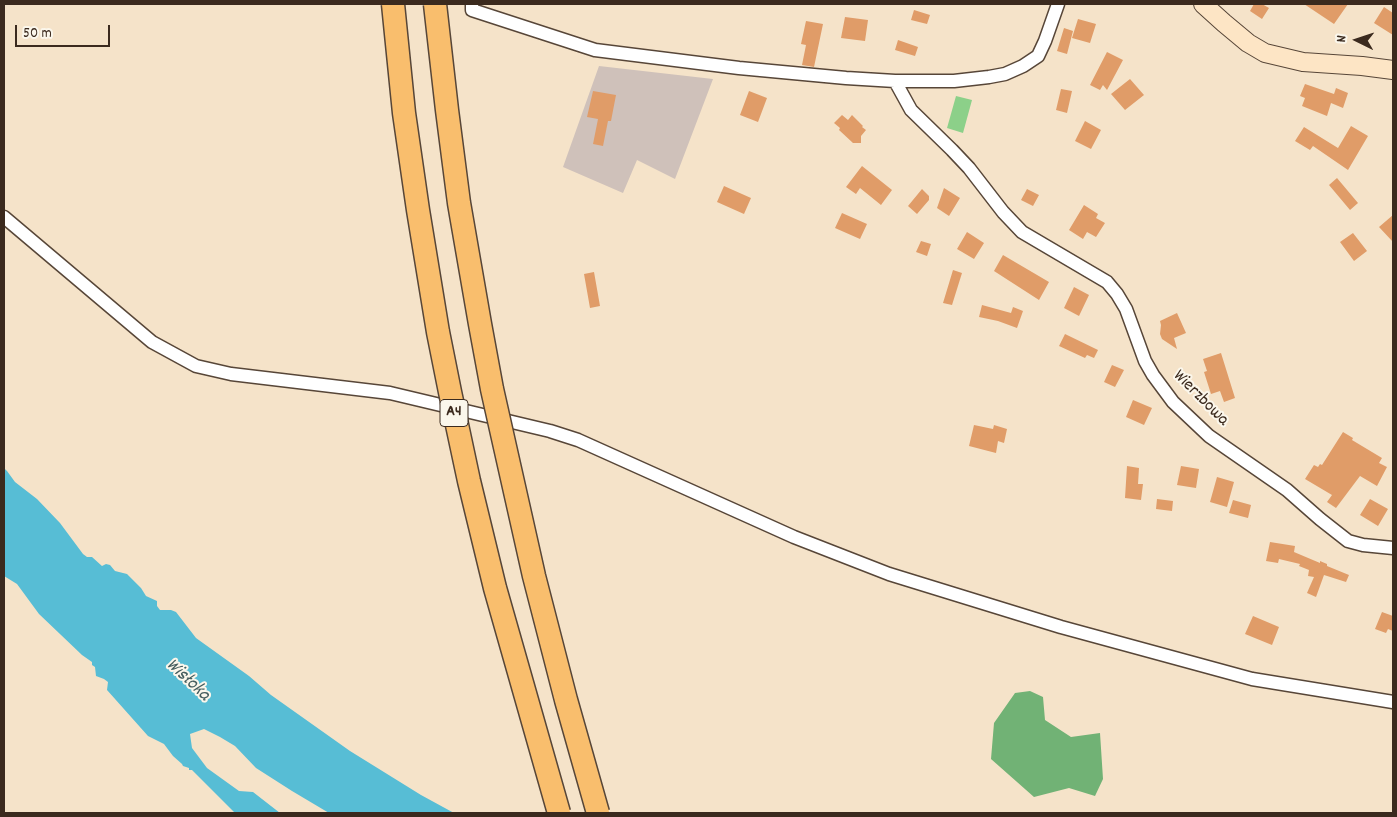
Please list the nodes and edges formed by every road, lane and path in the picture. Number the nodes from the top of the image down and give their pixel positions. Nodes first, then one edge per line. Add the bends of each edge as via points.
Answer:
1 (392, 4) edge
2 (435, 4) edge
3 (472, 4) edge
4 (1058, 4) edge
5 (1203, 4) edge
6 (1393, 70) edge
7 (895, 81) junction
8 (4, 217) edge
9 (1393, 548) edge
10 (1393, 702) edge
11 (559, 813) edge
12 (598, 813) edge

1 - 11 highway, A4, bridge via 418,210 454,412 495,588
2 - 12 highway, A4, bridge via 459,203 490,380 534,576
3 - 7 street via 472,10 595,50 738,68
4 - 7 street via 1038,56 1024,66 990,78
5 - 6 street via 1264,53 1303,62
7 - 9 street, Wierzbowa via 911,110 969,168 1022,232 1107,282 1126,309 1153,376 1173,402 1209,436 1287,490 1348,541
8 - 10 street via 152,342 196,366 230,374 390,393 550,431 578,440 794,537 889,574 1061,627 1252,679

